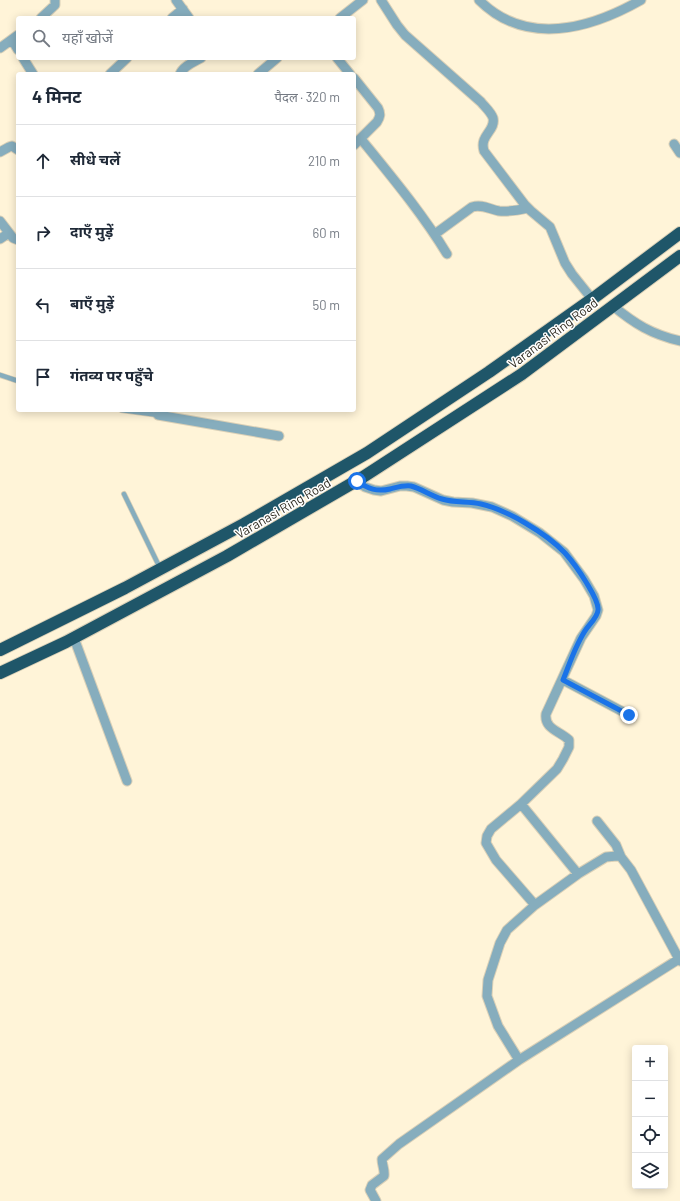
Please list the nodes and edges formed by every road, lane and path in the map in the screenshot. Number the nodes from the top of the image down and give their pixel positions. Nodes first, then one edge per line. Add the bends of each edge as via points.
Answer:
1 (55, 0) edge
2 (176, 0) edge
3 (363, 0) edge
4 (381, 0) edge
5 (479, 0) edge
6 (641, 0) edge
7 (183, 9) junction
8 (43, 16) edge
9 (174, 16) edge
10 (188, 16) edge
11 (343, 16) edge
12 (15, 38) edge
13 (0, 48) edge
14 (24, 60) edge
15 (125, 60) edge
16 (198, 60) edge
17 (275, 60) edge
18 (339, 60) edge
19 (32, 72) edge
20 (112, 72) edge
21 (181, 72) edge
22 (260, 72) edge
23 (348, 72) edge
24 (356, 80) edge
25 (357, 142) edge
26 (674, 144) dead end
27 (16, 149) edge
28 (0, 152) edge
29 (680, 153) edge
30 (528, 208) junction
31 (0, 221) edge
32 (9, 233) junction
33 (680, 233) edge
34 (435, 234) junction
35 (0, 238) edge
36 (16, 239) edge
37 (447, 254) dead end
38 (680, 256) edge
39 (592, 299) junction
40 (613, 306) junction
41 (680, 341) edge
42 (0, 375) edge
43 (16, 380) edge
44 (136, 412) edge
45 (158, 415) joint
46 (279, 436) dead end
47 (357, 481) junction
48 (124, 494) dead end
49 (161, 569) junction
50 (74, 638) junction
51 (0, 650) edge
52 (0, 673) edge
53 (563, 680) junction
54 (629, 715) dead end
55 (127, 781) dead end
56 (521, 804) junction
57 (597, 821) dead end
58 (622, 858) junction
59 (578, 874) junction
60 (535, 905) junction
61 (680, 960) edge
62 (520, 1060) junction
63 (376, 1201) edge

1 - 8 street via 55,5
2 - 7 street
3 - 11 street
4 - 30 street via 405,35 487,109 493,124 483,141 484,151
5 - 6 street via 508,20 529,27 559,29 599,20
7 - 9 street
7 - 10 street
12 - 13 street
14 - 19 street
15 - 20 street
16 - 21 street
17 - 22 street
18 - 23 street
24 - 25 street via 381,113 377,122
25 - 34 street via 399,185
26 - 29 street
27 - 28 street via 12,146
30 - 34 street via 499,211 483,206 472,207
30 - 39 street via 550,226 565,263
31 - 32 street
32 - 35 street
32 - 36 street
33 - 39 highway, Varanasi Ring Road
34 - 37 street
38 - 40 highway, Varanasi Ring Road
39 - 49 highway, Varanasi Ring Road via 489,372 367,453
40 - 41 street via 634,323 664,337
40 - 47 highway, Varanasi Ring Road via 522,374
42 - 43 lane
44 - 45 lane
45 - 46 street
47 - 50 highway, Varanasi Ring Road via 227,556
47 - 53 street via 374,490 381,491 400,486 414,487 443,500 492,507 540,533 564,552 584,578 598,610 581,638
48 - 49 lane
49 - 51 highway, Varanasi Ring Road
50 - 52 highway, Varanasi Ring Road
50 - 55 street
53 - 54 street
53 - 56 street via 546,719 551,728 569,740 569,747 556,769
56 - 59 street
56 - 60 street via 491,829 486,843 496,860
57 - 58 street via 616,845
58 - 59 street via 606,857
58 - 61 street
59 - 60 street
60 - 62 street via 507,930 488,980 487,996 498,1026
61 - 62 street
62 - 63 street via 386,1154 382,1159 384,1176 372,1185 370,1190

